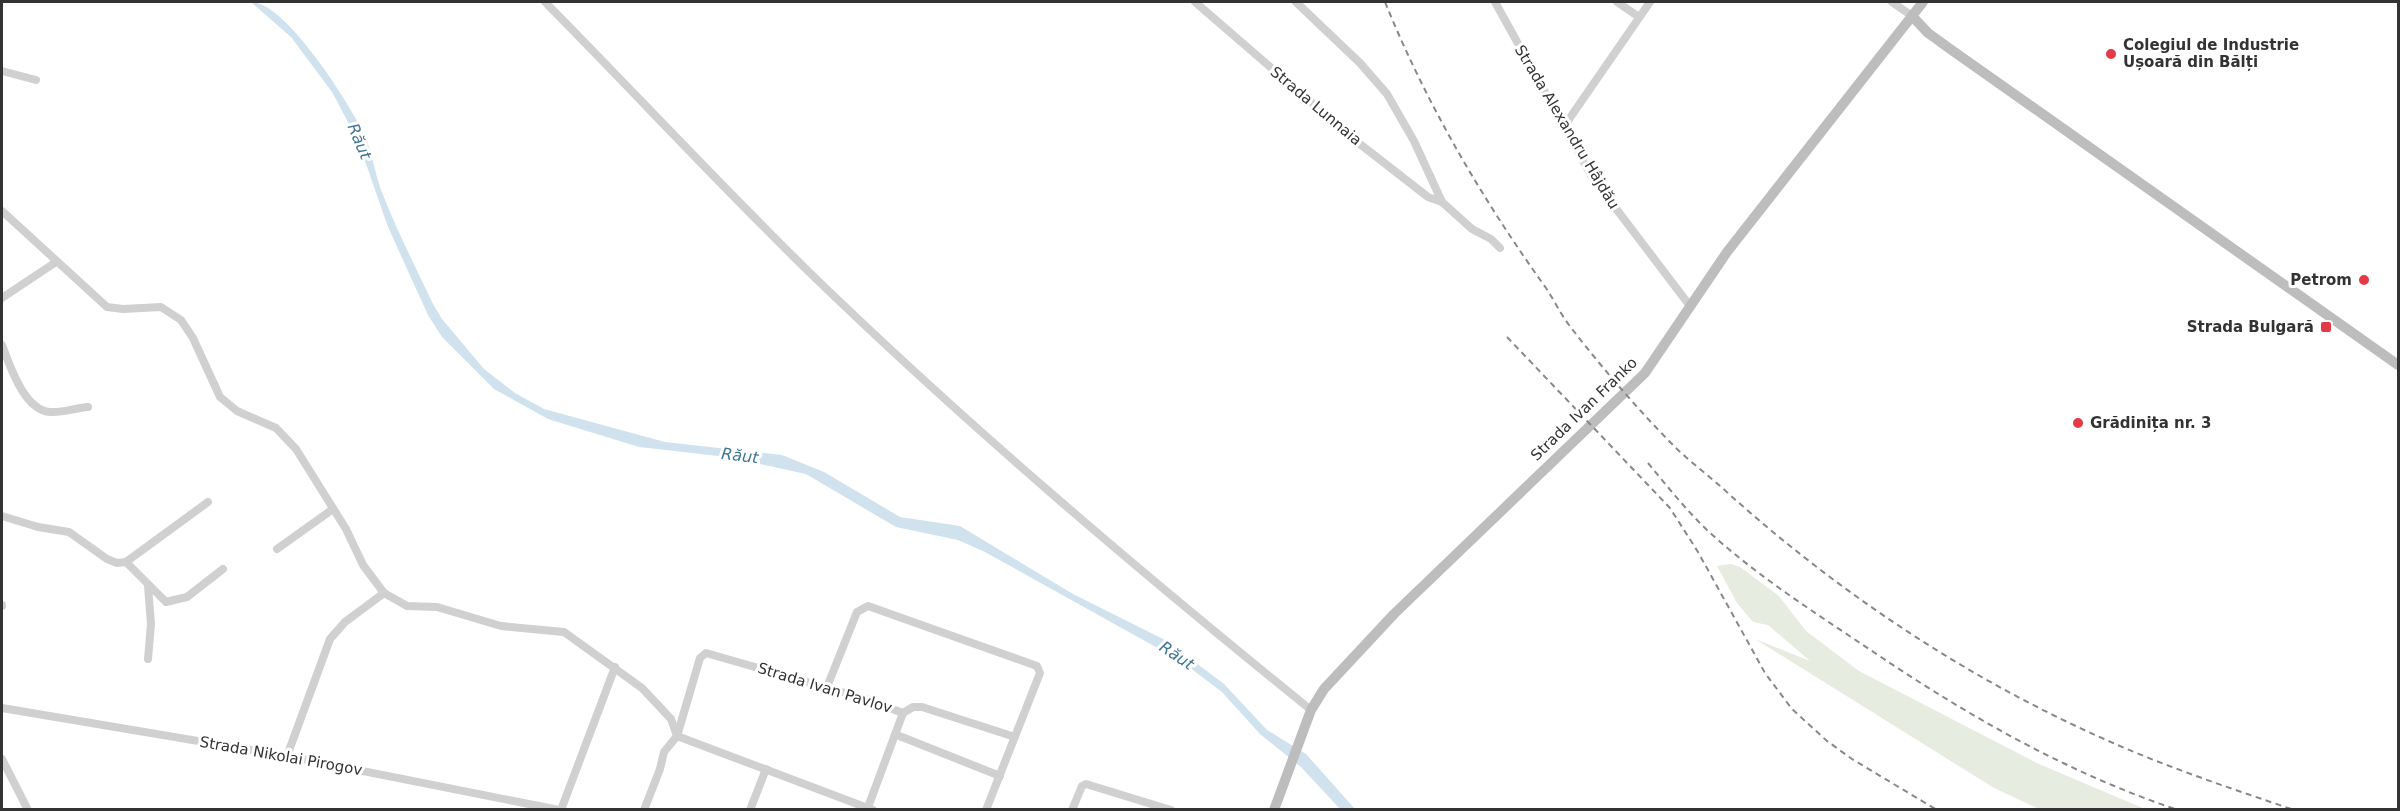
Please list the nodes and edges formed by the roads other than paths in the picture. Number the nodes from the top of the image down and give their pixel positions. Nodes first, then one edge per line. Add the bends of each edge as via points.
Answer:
1 (545, 2) edge
2 (1195, 2) edge
3 (1296, 2) edge
4 (1495, 2) edge
5 (1617, 2) edge
6 (1650, 2) edge
7 (1892, 2) edge
8 (1923, 2) edge
9 (1912, 16) junction
10 (1639, 17) junction
11 (2, 71) edge
12 (36, 80) dead end
13 (1565, 125) junction
14 (1442, 202) junction
15 (2, 212) edge
16 (1500, 248) dead end
17 (56, 262) junction
18 (2, 298) edge
19 (1690, 306) junction
20 (2, 345) edge
21 (2398, 365) edge
22 (88, 407) dead end
23 (208, 502) dead end
24 (333, 509) junction
25 (2, 516) edge
26 (277, 549) dead end
27 (126, 562) junction
28 (223, 569) dead end
29 (148, 586) junction
30 (384, 593) junction
31 (148, 659) dead end
32 (615, 667) junction
33 (827, 687) junction
34 (2, 708) edge
35 (1311, 710) junction
36 (903, 713) junction
37 (677, 735) junction
38 (897, 735) junction
39 (1015, 737) junction
40 (287, 756) junction
41 (2, 759) edge
42 (766, 769) junction
43 (1000, 776) junction
44 (870, 809) edge
45 (28, 810) edge
46 (560, 810) edge
47 (644, 810) edge
48 (750, 810) edge
49 (986, 810) edge
50 (1072, 810) edge
51 (1171, 810) edge
52 (1275, 810) edge

1 - 35 street via 808,271 985,437
2 - 14 street, Strada Lunnaia via 1356,141 1428,197
3 - 14 street via 1387,94
4 - 13 street, Strada Alexandru Hâjdău via 1533,75
5 - 10 street
6 - 10 street
7 - 9 street
8 - 9 main road, Strada Ivan Franko
9 - 19 main road, Strada Ivan Franko via 1727,252
9 - 21 main road via 1953,51
10 - 13 street
11 - 12 street
13 - 19 street, Strada Alexandru Hâjdău via 1592,177
14 - 16 street via 1472,230
15 - 17 street
17 - 18 street
17 - 24 street via 107,307 161,307 177,316 193,338 220,397 237,411 284,434
19 - 35 main road, Strada Ivan Franko via 1645,373 1394,614 1324,689
20 - 22 street via 14,373 36,406 49,412
23 - 27 street
24 - 26 street
24 - 30 street via 363,565
25 - 27 street via 69,531 107,559
27 - 29 street
28 - 29 street via 177,601 163,600
29 - 31 street
30 - 32 street via 407,606 437,607 501,626 557,630
30 - 40 street via 345,622 330,639
32 - 37 street via 664,711 675,725
32 - 46 street
33 - 36 street, Strada Ivan Pavlov
33 - 37 street, Strada Ivan Pavlov via 703,653
33 - 39 street via 857,612 868,606 1034,664 1039,669
34 - 40 street, Strada Nikolai Pirogov
35 - 52 main road, Strada Ivan Franko
36 - 38 street
36 - 39 street, Strada Ivan Pavlov via 922,707
37 - 42 street
37 - 47 street via 664,752
38 - 43 street, Strada Ivan Pavlov
38 - 44 street
39 - 43 street
40 - 46 street, Strada Nikolai Pirogov
41 - 45 street
42 - 44 street
42 - 48 street
43 - 49 street
50 - 51 street via 1083,785

